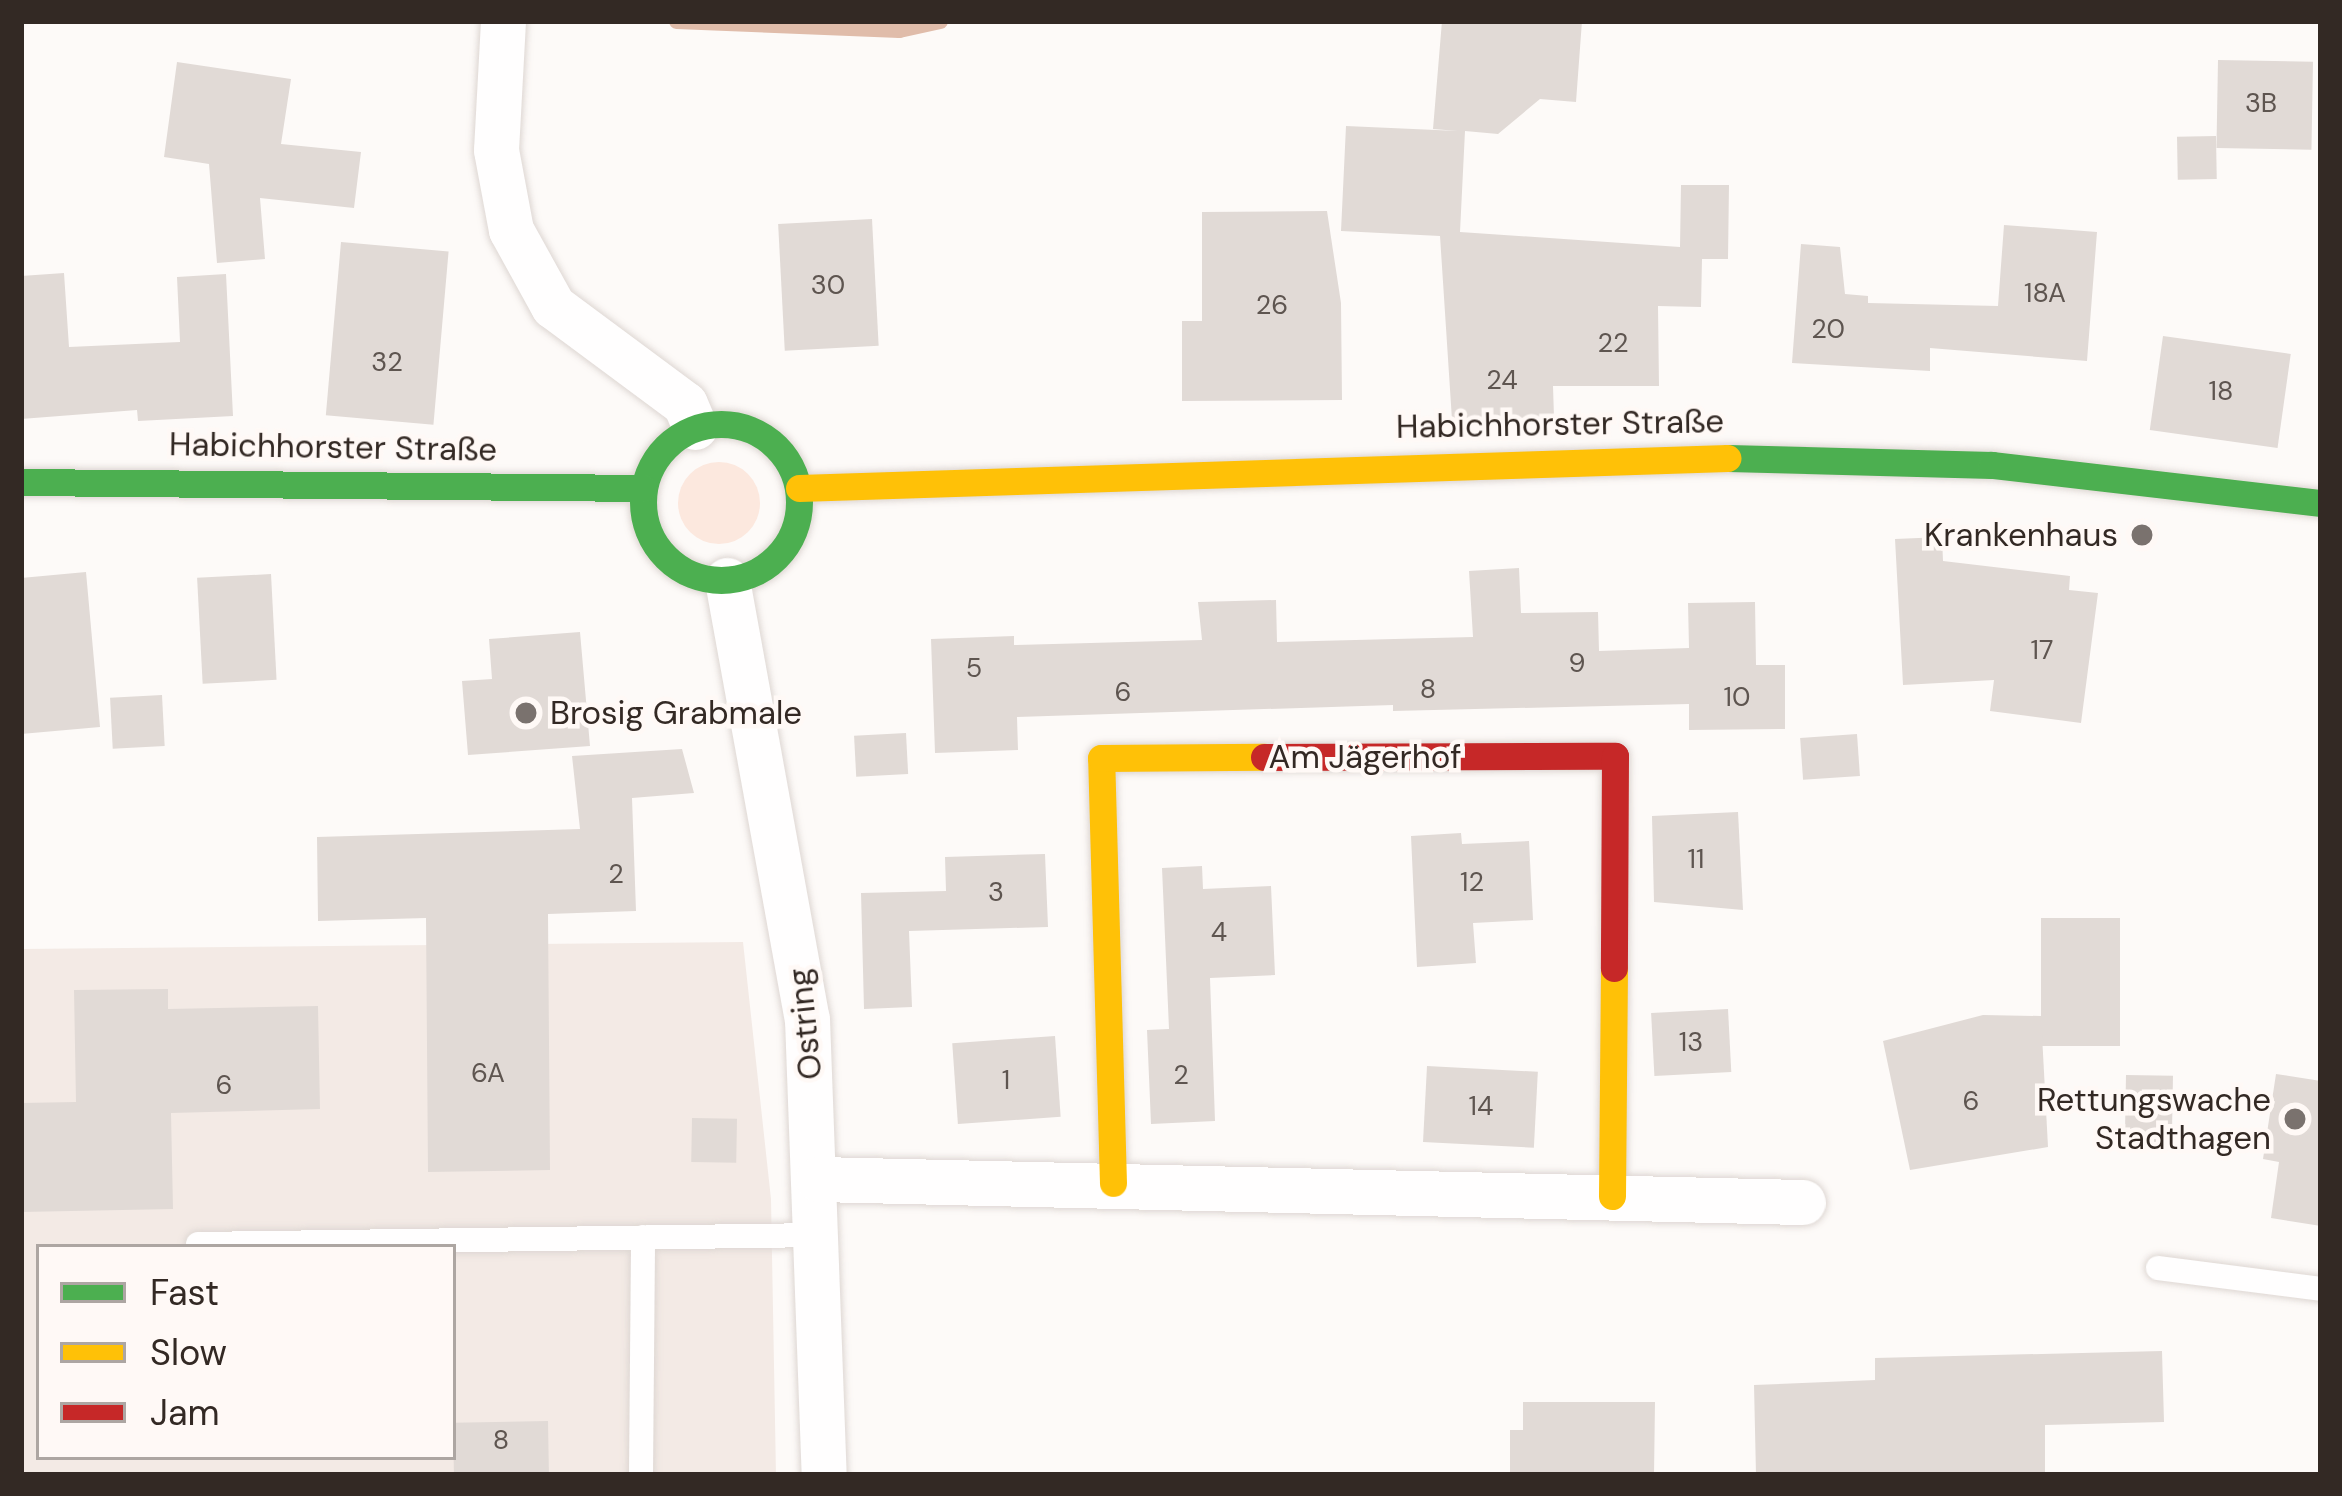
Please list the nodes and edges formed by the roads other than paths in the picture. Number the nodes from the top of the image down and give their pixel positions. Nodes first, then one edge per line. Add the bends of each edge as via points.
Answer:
1 (503, 21) edge
2 (695, 428) junction
3 (21, 482) edge
4 (643, 488) junction
5 (799, 488) junction
6 (2321, 503) edge
7 (727, 580) junction
8 (818, 1179) junction
9 (1113, 1183) junction
10 (1612, 1196) junction
11 (1803, 1202) dead end
12 (820, 1234) junction
13 (643, 1237) junction
14 (198, 1244) edge
15 (2158, 1268) dead end
16 (2321, 1289) edge
17 (640, 1475) edge
18 (824, 1475) edge

1 - 2 street via 496,150 511,230 553,306 685,404
2 - 4 main road via 661,451
2 - 5 main road via 748,428 790,462
3 - 4 main road, Habichhorster Straße
4 - 7 main road via 649,535 662,555 704,579
5 - 6 main road, Habichhorster Straße via 1638,455 1992,465
5 - 7 main road via 799,514 782,549 753,573
7 - 8 street, Ostring via 734,650 799,960
8 - 9 street
8 - 12 street, Ostring
9 - 10 street
9 - 10 main road, Am Jägerhof via 1101,758 1615,756
10 - 11 street
12 - 13 lane
12 - 18 street, Ostring
13 - 14 lane
13 - 17 lane
15 - 16 lane

